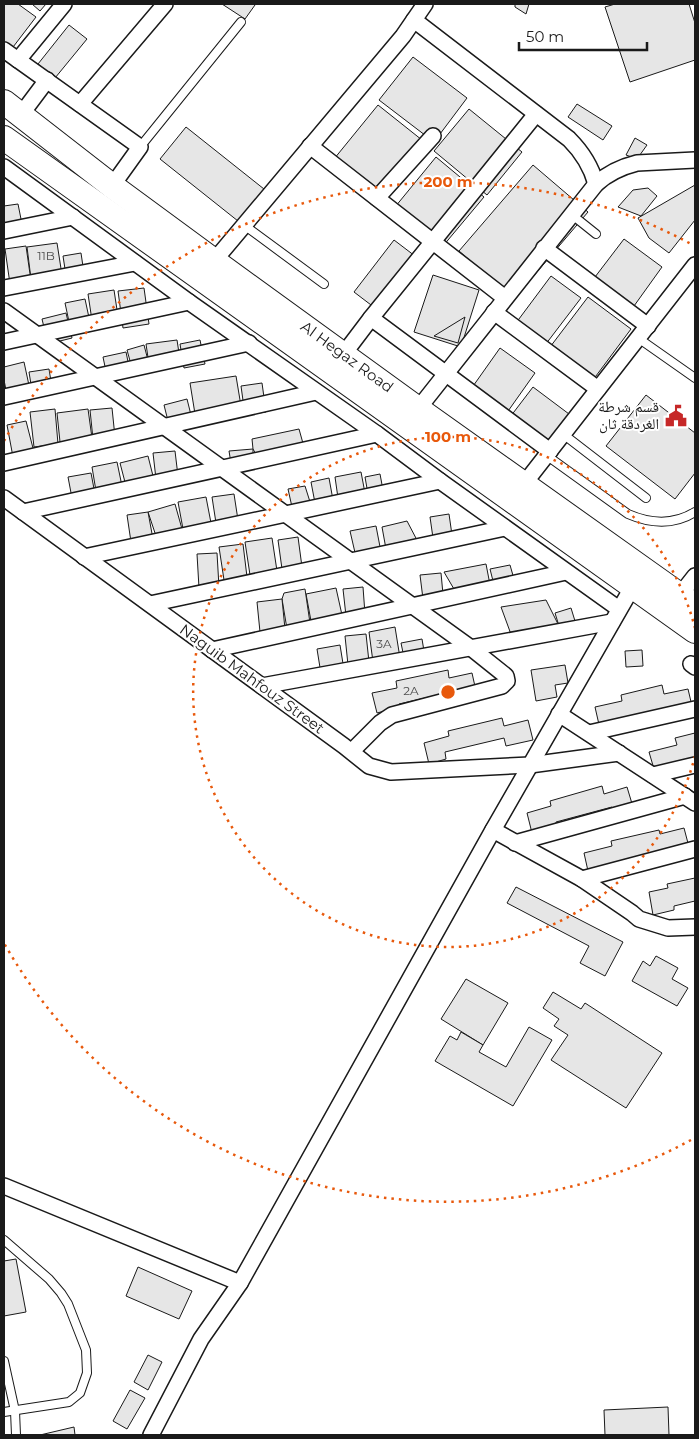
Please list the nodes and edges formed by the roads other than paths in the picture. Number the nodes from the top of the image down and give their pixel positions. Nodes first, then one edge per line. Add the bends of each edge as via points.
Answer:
1 (64, 4) edge
2 (425, 4) edge
3 (159, 6) edge
4 (414, 20) junction
5 (241, 22) dead end
6 (4, 50) edge
7 (18, 60) junction
8 (47, 80) junction
9 (80, 104) junction
10 (12, 109) edge
11 (536, 114) junction
12 (433, 136) dead end
13 (4, 138) edge
14 (61, 145) junction
15 (310, 146) junction
16 (140, 147) junction
17 (695, 160) edge
18 (4, 168) edge
19 (46, 168) junction
20 (596, 184) junction
21 (112, 186) junction
22 (377, 198) junction
23 (571, 214) junction
24 (73, 218) junction
25 (244, 225) junction
26 (4, 232) edge
27 (596, 234) dead end
28 (433, 241) junction
29 (544, 248) junction
30 (214, 261) junction
31 (135, 263) junction
32 (695, 265) edge
33 (690, 282) edge
34 (324, 284) dead end
35 (4, 288) edge
36 (505, 298) junction
37 (189, 302) junction
38 (4, 312) edge
39 (494, 312) junction
40 (371, 318) junction
41 (648, 326) junction
42 (37, 335) junction
43 (638, 338) junction
44 (4, 342) edge
45 (249, 343) junction
46 (343, 355) junction
47 (446, 374) junction
48 (95, 377) junction
49 (695, 378) edge
50 (598, 389) junction
51 (316, 392) junction
52 (4, 397) edge
53 (418, 409) junction
54 (163, 426) junction
55 (377, 434) junction
56 (563, 434) junction
57 (548, 453) junction
58 (4, 463) edge
59 (222, 469) junction
60 (440, 481) junction
61 (524, 484) junction
62 (4, 498) edge
63 (646, 498) dead end
64 (24, 512) junction
65 (695, 512) edge
66 (284, 513) junction
67 (505, 528) junction
68 (84, 556) junction
69 (350, 561) junction
70 (566, 572) junction
71 (695, 576) edge
72 (633, 586) junction
73 (688, 600) edge
74 (150, 604) junction
75 (412, 605) junction
76 (616, 615) junction
77 (695, 631) edge
78 (471, 648) junction
79 (212, 650) junction
80 (262, 686) junction
81 (695, 709) edge
82 (559, 714) junction
83 (589, 733) junction
84 (352, 751) junction
85 (619, 753) junction
86 (530, 765) junction
87 (695, 766) edge
88 (653, 775) junction
89 (690, 800) edge
90 (493, 830) junction
91 (515, 843) junction
92 (695, 849) edge
93 (582, 879) junction
94 (695, 927) edge
95 (4, 1186) edge
96 (4, 1240) edge
97 (240, 1283) junction
98 (4, 1361) edge
99 (15, 1411) junction
100 (4, 1412) edge
101 (16, 1435) edge
102 (151, 1435) edge

1 - 7 street
2 - 4 street
3 - 9 street
4 - 11 street
4 - 15 street
5 - 16 lane
6 - 7 street
7 - 8 street
8 - 9 street
8 - 10 street
9 - 16 street
10 - 14 main road, Al Hegaz Road
11 - 20 street via 577,146 589,164
11 - 28 street
12 - 22 street
13 - 19 main road, Al Hegaz Road
14 - 19 main road via 47,149
14 - 21 main road, Al Hegaz Road
15 - 22 street
15 - 25 street
16 - 21 street
17 - 20 street via 628,165
18 - 24 street
19 - 72 main road, Al Hegaz Road
20 - 23 street
21 - 30 main road, Al Hegaz Road
22 - 28 street
23 - 27 lane
23 - 29 street
24 - 26 street
24 - 31 street
25 - 30 street
25 - 34 lane
28 - 36 street
28 - 40 street
29 - 36 street
29 - 41 street
30 - 46 main road, Al Hegaz Road
31 - 35 street
31 - 37 street
32 - 33 street
33 - 41 street
36 - 39 street
37 - 42 street
37 - 45 street
38 - 42 street
39 - 47 street
39 - 50 street
40 - 46 street
40 - 47 street
41 - 43 street
42 - 44 street
42 - 48 street
43 - 49 lane
43 - 50 street
45 - 48 street
45 - 51 street
46 - 53 main road, Al Hegaz Road
47 - 53 street
47 - 57 street
48 - 52 street
48 - 54 street
50 - 56 street
51 - 54 street
51 - 55 street
53 - 61 main road, Al Hegaz Road
54 - 58 street
54 - 59 street
55 - 59 street
55 - 60 street
56 - 57 street
56 - 63 lane
57 - 61 street
57 - 65 lane via 628,514 654,522 667,522
59 - 64 street
59 - 66 street
60 - 66 street
60 - 67 street
61 - 73 main road, Al Hegaz Road
62 - 64 street, Naguib Mahfouz Street
64 - 68 street, Naguib Mahfouz Street
66 - 68 street
66 - 69 street
67 - 69 street
67 - 70 street
68 - 74 street, Naguib Mahfouz Street
69 - 74 street
69 - 75 street
70 - 75 street
70 - 76 street
71 - 73 street
72 - 76 street
72 - 77 main road, Al Hegaz Road
74 - 79 street, Naguib Mahfouz Street
75 - 78 street
75 - 79 street
76 - 78 street
76 - 82 street
78 - 80 street
78 - 84 street via 505,674 507,681 504,685 392,715
79 - 80 street, Naguib Mahfouz Street
80 - 84 street, Naguib Mahfouz Street
81 - 83 street
82 - 83 street
82 - 86 street
83 - 85 street
84 - 86 street, Naguib Mahfouz Street via 369,766 391,772
85 - 86 street, Naguib Mahfouz Street
85 - 88 street
86 - 90 street
87 - 88 street
88 - 89 street
89 - 91 street
90 - 91 street
90 - 97 street
91 - 93 street
92 - 93 street
93 - 94 street via 639,919 668,928
95 - 97 street
96 - 99 lane via 61,1293 86,1350 87,1373 80,1393 68,1402
97 - 102 street via 201,1339
98 - 99 lane
99 - 100 lane
99 - 101 lane

